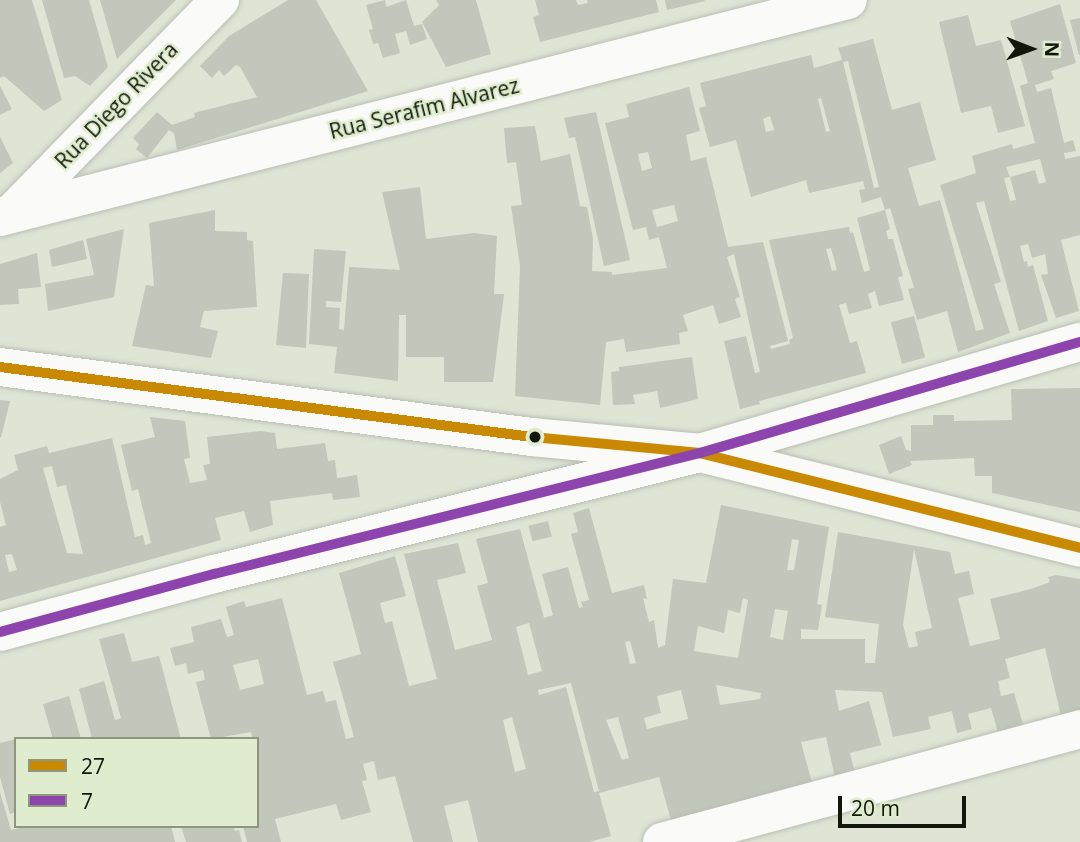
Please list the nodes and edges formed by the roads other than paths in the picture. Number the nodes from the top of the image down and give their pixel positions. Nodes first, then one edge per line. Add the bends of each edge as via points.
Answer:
1 (220, 0) edge
2 (848, 0) edge
3 (7, 214) edge
4 (1080, 342) edge
5 (0, 367) edge
6 (700, 453) junction
7 (1080, 548) edge
8 (0, 632) edge
9 (1080, 729) edge
10 (662, 842) edge

1 - 3 street, Rua Diego Rivera
2 - 3 street, Rua Serafim Alvarez
4 - 6 street
5 - 6 street via 532,437
6 - 7 street
6 - 8 street via 228,570
9 - 10 street

